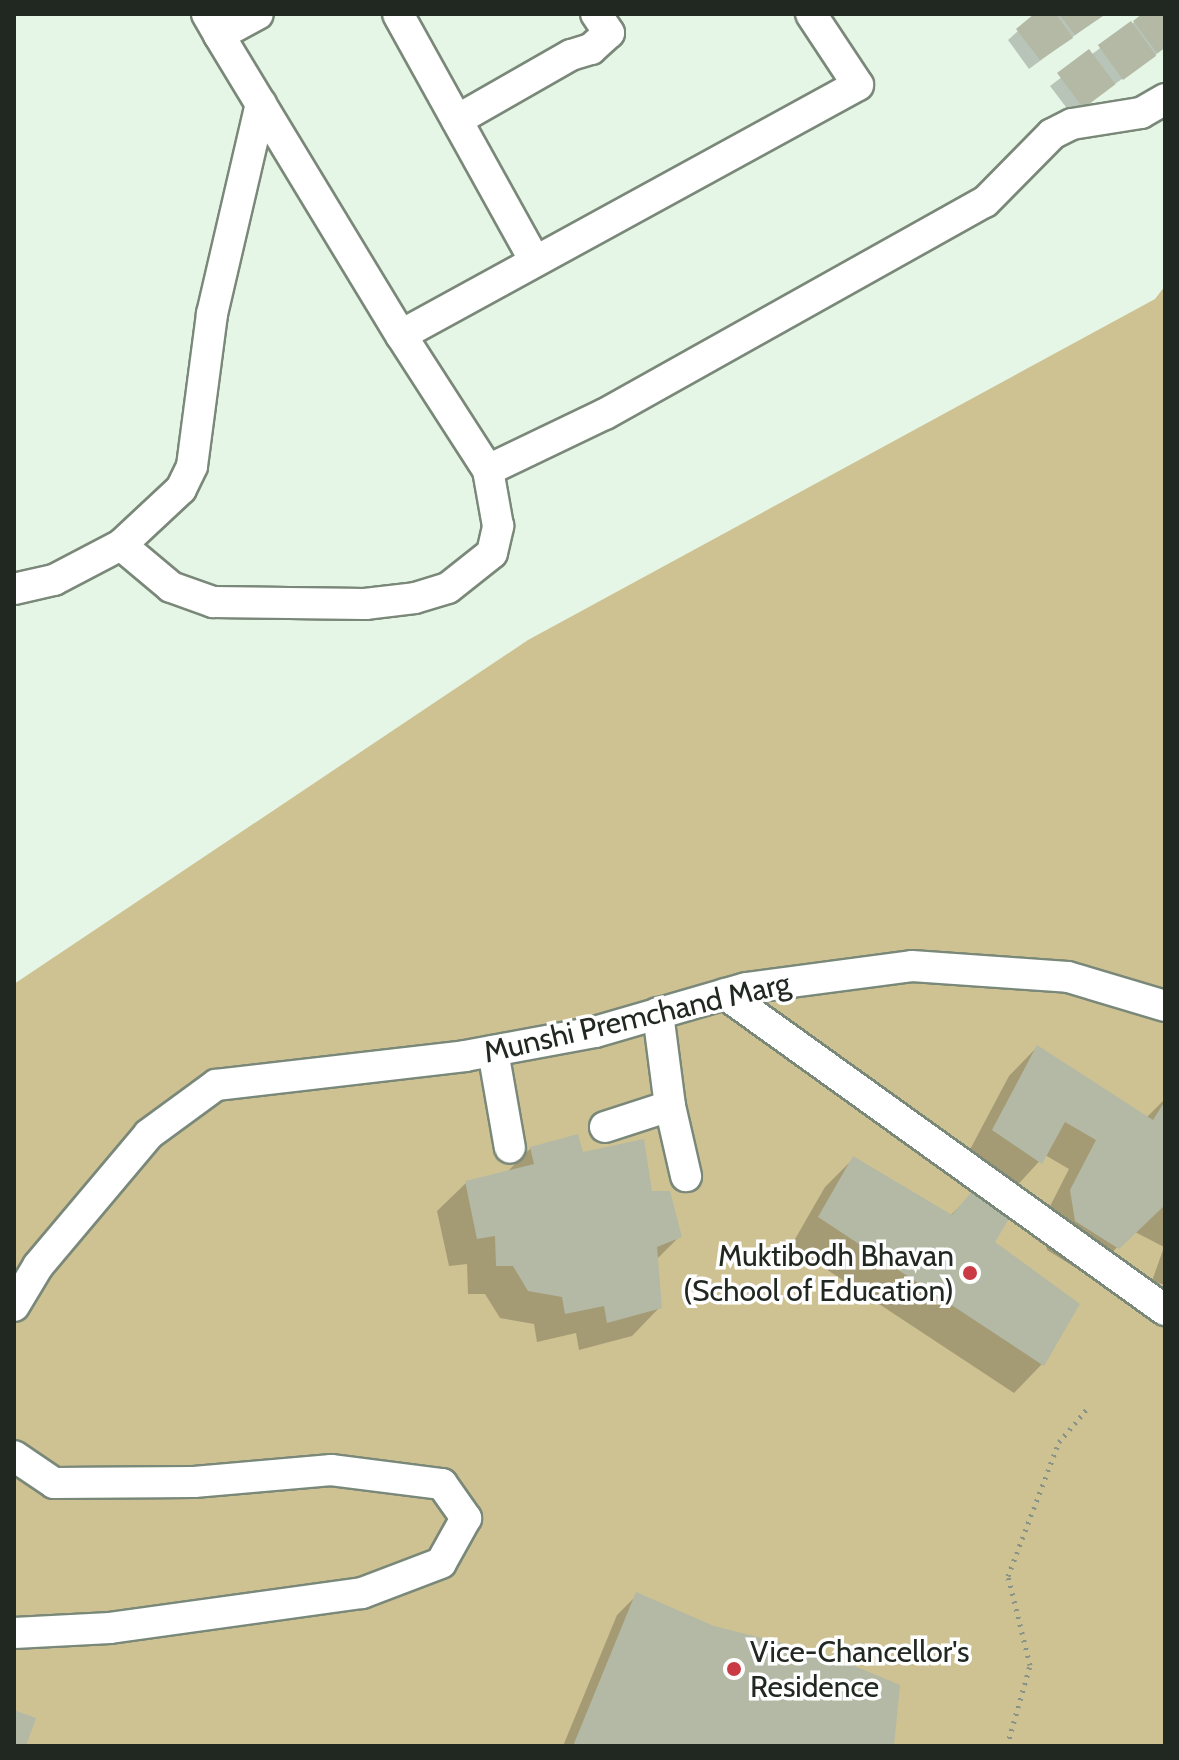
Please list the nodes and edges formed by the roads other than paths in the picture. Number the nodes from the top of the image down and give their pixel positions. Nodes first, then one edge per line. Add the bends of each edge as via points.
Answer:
1 (258, 14) edge
2 (398, 14) edge
3 (596, 14) edge
4 (811, 14) edge
5 (213, 24) edge
6 (1165, 99) edge
7 (261, 104) junction
8 (457, 120) junction
9 (535, 261) junction
10 (401, 335) junction
11 (488, 470) junction
12 (121, 545) junction
13 (14, 589) edge
14 (725, 994) junction
15 (1165, 1006) edge
16 (658, 1013) junction
17 (493, 1051) junction
18 (670, 1106) junction
19 (605, 1127) dead end
20 (510, 1148) dead end
21 (686, 1176) dead end
22 (14, 1306) edge
23 (1165, 1310) edge
24 (14, 1456) edge
25 (14, 1633) edge

1 - 5 street
2 - 8 street
3 - 8 street via 609,33 591,49 571,55
4 - 9 street via 858,85
5 - 7 street
6 - 11 street via 1141,113 1072,124 1052,134 985,202 605,414
7 - 10 street
7 - 12 street via 212,314 192,466 168,506
8 - 9 street
9 - 10 street
10 - 11 street
11 - 12 street via 498,526 492,553 448,588 415,598 365,604 213,602 171,587
12 - 13 street via 54,580
14 - 15 street, Munshi Premchand Marg via 912,966 1068,977
14 - 16 street, Munshi Premchand Marg
14 - 23 street
16 - 17 street, Munshi Premchand Marg via 595,1032
16 - 18 street
17 - 20 street
17 - 22 street, Munshi Premchand Marg via 216,1085 149,1134 38,1266
18 - 19 street
18 - 21 street
24 - 25 street via 54,1483 194,1482 331,1470 442,1484 466,1518 441,1563 362,1593 110,1628

